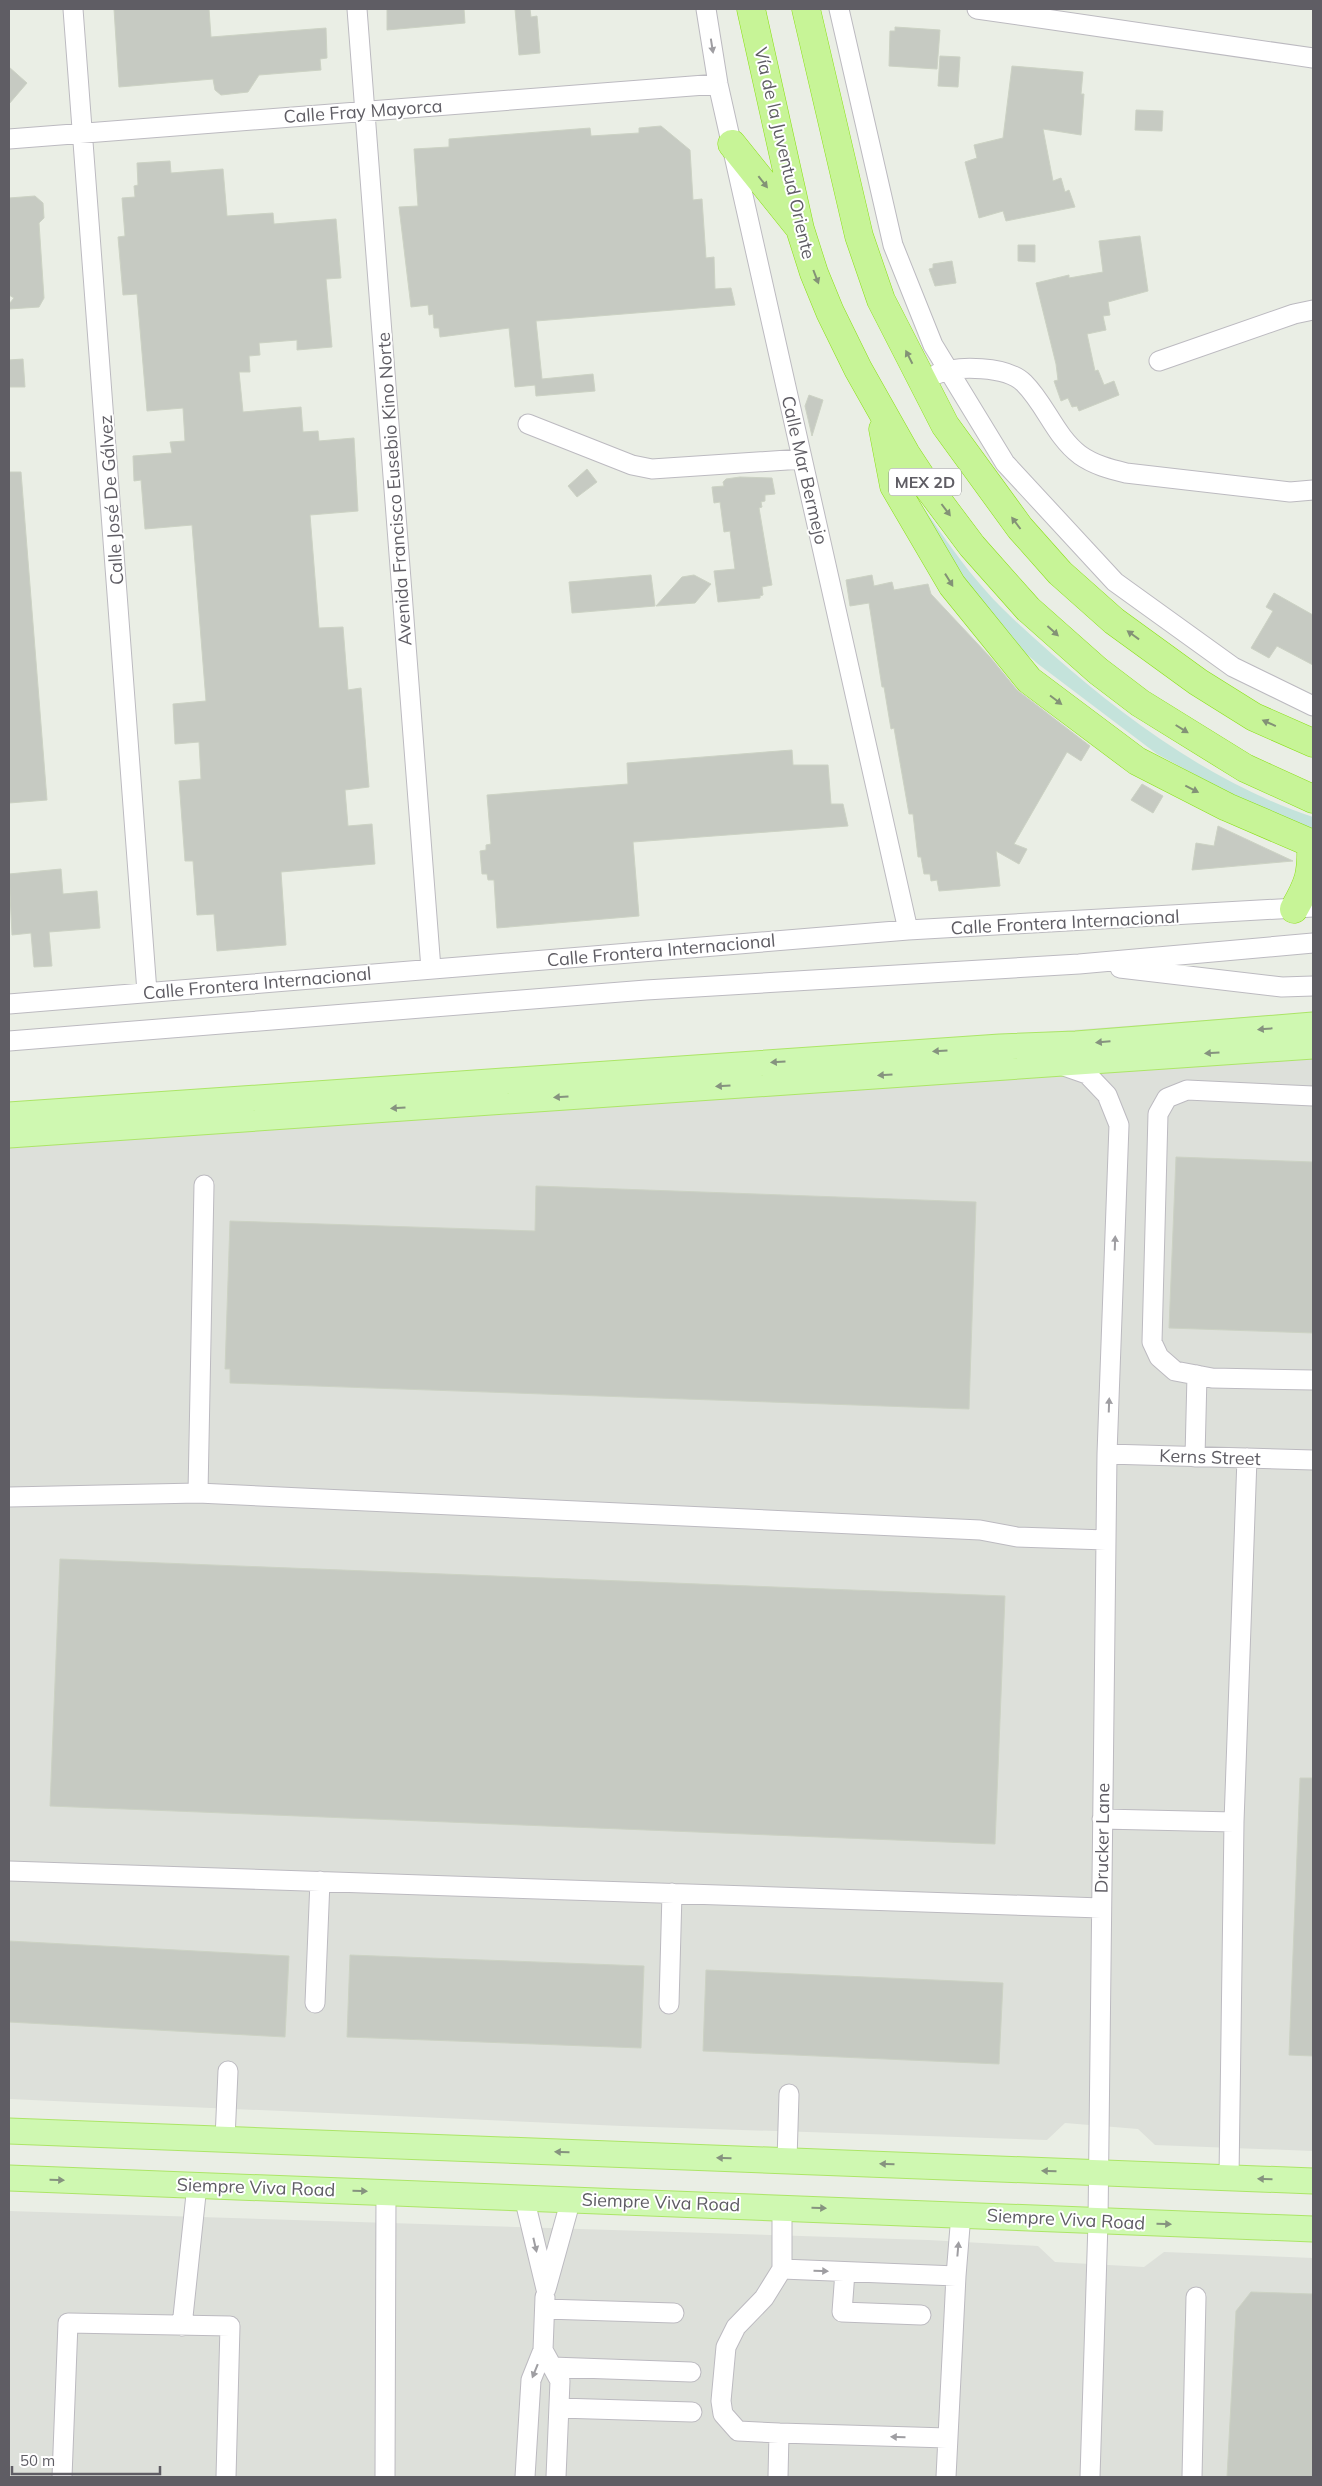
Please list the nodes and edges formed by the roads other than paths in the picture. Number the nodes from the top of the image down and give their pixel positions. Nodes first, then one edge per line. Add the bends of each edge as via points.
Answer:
1 (73, 9) edge
2 (357, 9) edge
3 (706, 9) edge
4 (751, 9) edge
5 (806, 9) edge
6 (839, 9) edge
7 (977, 9) edge
8 (1313, 58) edge
9 (718, 84) junction
10 (364, 111) junction
11 (83, 133) junction
12 (9, 139) edge
13 (732, 144) junction
14 (800, 229) junction
15 (1313, 310) edge
16 (1159, 361) dead end
17 (946, 369) junction
18 (921, 381) junction
19 (879, 407) junction
20 (528, 424) dead end
21 (802, 458) junction
22 (1313, 490) edge
23 (1313, 706) edge
24 (1313, 743) edge
25 (1313, 798) edge
26 (1312, 844) edge
27 (1303, 908) edge
28 (908, 930) junction
29 (1313, 943) edge
30 (1079, 964) junction
31 (431, 969) junction
32 (1313, 986) edge
33 (147, 992) junction
34 (9, 1004) edge
35 (1313, 1025) edge
36 (9, 1041) edge
37 (1313, 1046) edge
38 (1000, 1047) junction
39 (1056, 1063) junction
40 (1313, 1096) edge
41 (9, 1115) edge
42 (9, 1135) edge
43 (204, 1185) dead end
44 (1197, 1375) junction
45 (1313, 1380) edge
46 (1107, 1454) junction
47 (1196, 1456) junction
48 (1247, 1458) junction
49 (1313, 1460) edge
50 (198, 1493) junction
51 (9, 1497) edge
52 (1106, 1540) junction
53 (1102, 1819) junction
54 (1234, 1822) junction
55 (9, 1871) edge
56 (320, 1881) junction
57 (672, 1893) junction
58 (1101, 1908) junction
59 (315, 2003) dead end
60 (669, 2004) dead end
61 (228, 2071) dead end
62 (789, 2094) dead end
63 (9, 2130) edge
64 (225, 2139) junction
65 (787, 2160) junction
66 (1098, 2173) junction
67 (1229, 2177) junction
68 (9, 2178) edge
69 (1313, 2180) edge
70 (197, 2185) junction
71 (386, 2192) junction
72 (524, 2197) junction
73 (571, 2199) junction
74 (782, 2207) junction
75 (961, 2214) junction
76 (1098, 2222) junction
77 (1313, 2229) edge
78 (782, 2269) junction
79 (845, 2272) junction
80 (956, 2276) junction
81 (546, 2289) junction
82 (1196, 2297) dead end
83 (545, 2309) junction
84 (674, 2313) dead end
85 (921, 2315) dead end
86 (182, 2326) junction
87 (548, 2358) junction
88 (691, 2372) dead end
89 (559, 2408) junction
90 (692, 2412) dead end
91 (779, 2433) junction
92 (947, 2438) junction
93 (62, 2477) edge
94 (226, 2477) edge
95 (385, 2477) edge
96 (526, 2477) edge
97 (556, 2477) edge
98 (778, 2477) edge
99 (946, 2477) edge
100 (1090, 2477) edge
101 (1192, 2477) edge

1 - 11 street, Calle José De Gálvez
2 - 10 street, Avenida Francisco Eusebio Kino Norte
3 -> 9 street, Calle Mar Bermejo
4 - 14 highway, Vía de la Juventud Oriente / MEX 2D
18 -> 5 highway, MEX 2D via 881,300 859,236
6 - 17 street via 893,245 933,345
7 - 8 street
9 - 10 street, Calle Fray Mayorca
9 - 13 street, Calle Mar Bermejo
10 - 11 street, Calle Fray Mayorca
10 - 31 street, Avenida Francisco Eusebio Kino Norte
11 - 12 street, Calle Fray Mayorca
11 - 33 street, Calle José De Gálvez
13 -> 14 highway
13 - 21 street, Calle Mar Bermejo
14 -> 19 highway, Vía de la Juventud Oriente / MEX 2D via 830,312
15 - 16 street
17 - 18 street
17 - 22 street via 982,368 1023,382 1063,439 1100,466 1126,473 1290,492
17 - 23 street via 1005,463 1116,582 1233,667
24 -> 18 highway, MEX 2D via 1254,717 1198,682 1114,622 1060,573 1020,528 980,475 945,426
19 -> 25 highway, Vía de la Juventud Oriente / MEX 2D via 906,454 972,546 1034,615 1140,703 1245,768
19 -> 26 highway via 894,486 952,585 1029,680 1137,761 1227,807
20 - 21 street via 632,465 652,469
21 - 28 street, Calle Mar Bermejo
26 - 27 highway via 1312,868
27 - 28 street, Calle Frontera Internacional
28 - 31 street, Calle Frontera Internacional
29 - 30 street
30 - 32 street via 1282,987
30 - 36 street via 646,990
31 - 33 street, Calle Frontera Internacional
33 - 34 street, Calle Frontera Internacional
35 -> 38 main road
37 -> 39 main road
38 - 39 street, Drucker Lane
38 -> 41 main road
39 -> 42 main road
46 -> 39 street, Drucker Lane via 1120,1125 1107,1095 1087,1074
40 - 44 street via 1187,1090 1168,1098 1158,1114 1152,1342 1158,1357 1175,1371
43 - 50 street
44 - 45 street
44 - 47 street
46 - 47 street, Kerns Street
46 - 52 street, Drucker Lane
47 - 48 street, Kerns Street
48 - 49 street, Kerns Street
48 - 54 street
50 - 51 street
50 - 52 street via 980,1530 1017,1537
52 - 53 street, Drucker Lane
53 - 54 street
53 - 58 street, Drucker Lane
54 - 67 street
55 - 56 street
56 - 57 street
56 - 59 street
57 - 58 street
57 - 60 street
58 - 66 street, Drucker Lane
61 - 64 street
62 - 65 street
63 - 64 main road
65 -> 64 main road
66 -> 65 main road
66 - 67 main road
66 - 76 street, Drucker Lane
69 -> 67 main road
68 -> 70 main road, Siempre Viva Road
70 -> 71 main road, Siempre Viva Road
70 - 86 street
71 - 72 main road, Siempre Viva Road
71 - 95 street
72 - 73 main road, Siempre Viva Road
72 -> 81 street
73 - 74 main road, Siempre Viva Road
73 - 81 street
74 -> 75 main road, Siempre Viva Road
74 - 78 street
75 - 76 main road, Siempre Viva Road
80 -> 75 street
76 -> 77 main road, Siempre Viva Road
76 - 100 street, Drucker Lane
78 -> 79 street
78 - 91 street via 764,2298 736,2326 726,2347 721,2401 723,2414 738,2431
79 - 80 street
79 - 85 street via 842,2312
80 - 92 street
81 - 83 street
82 - 101 street
83 - 84 street
83 - 87 street
86 - 93 street via 68,2323
86 - 94 street via 230,2326
87 - 88 street
87 - 89 street via 560,2381
87 -> 96 street via 531,2380
89 - 90 street
89 - 97 street
92 -> 91 street
91 - 98 street
92 - 99 street

